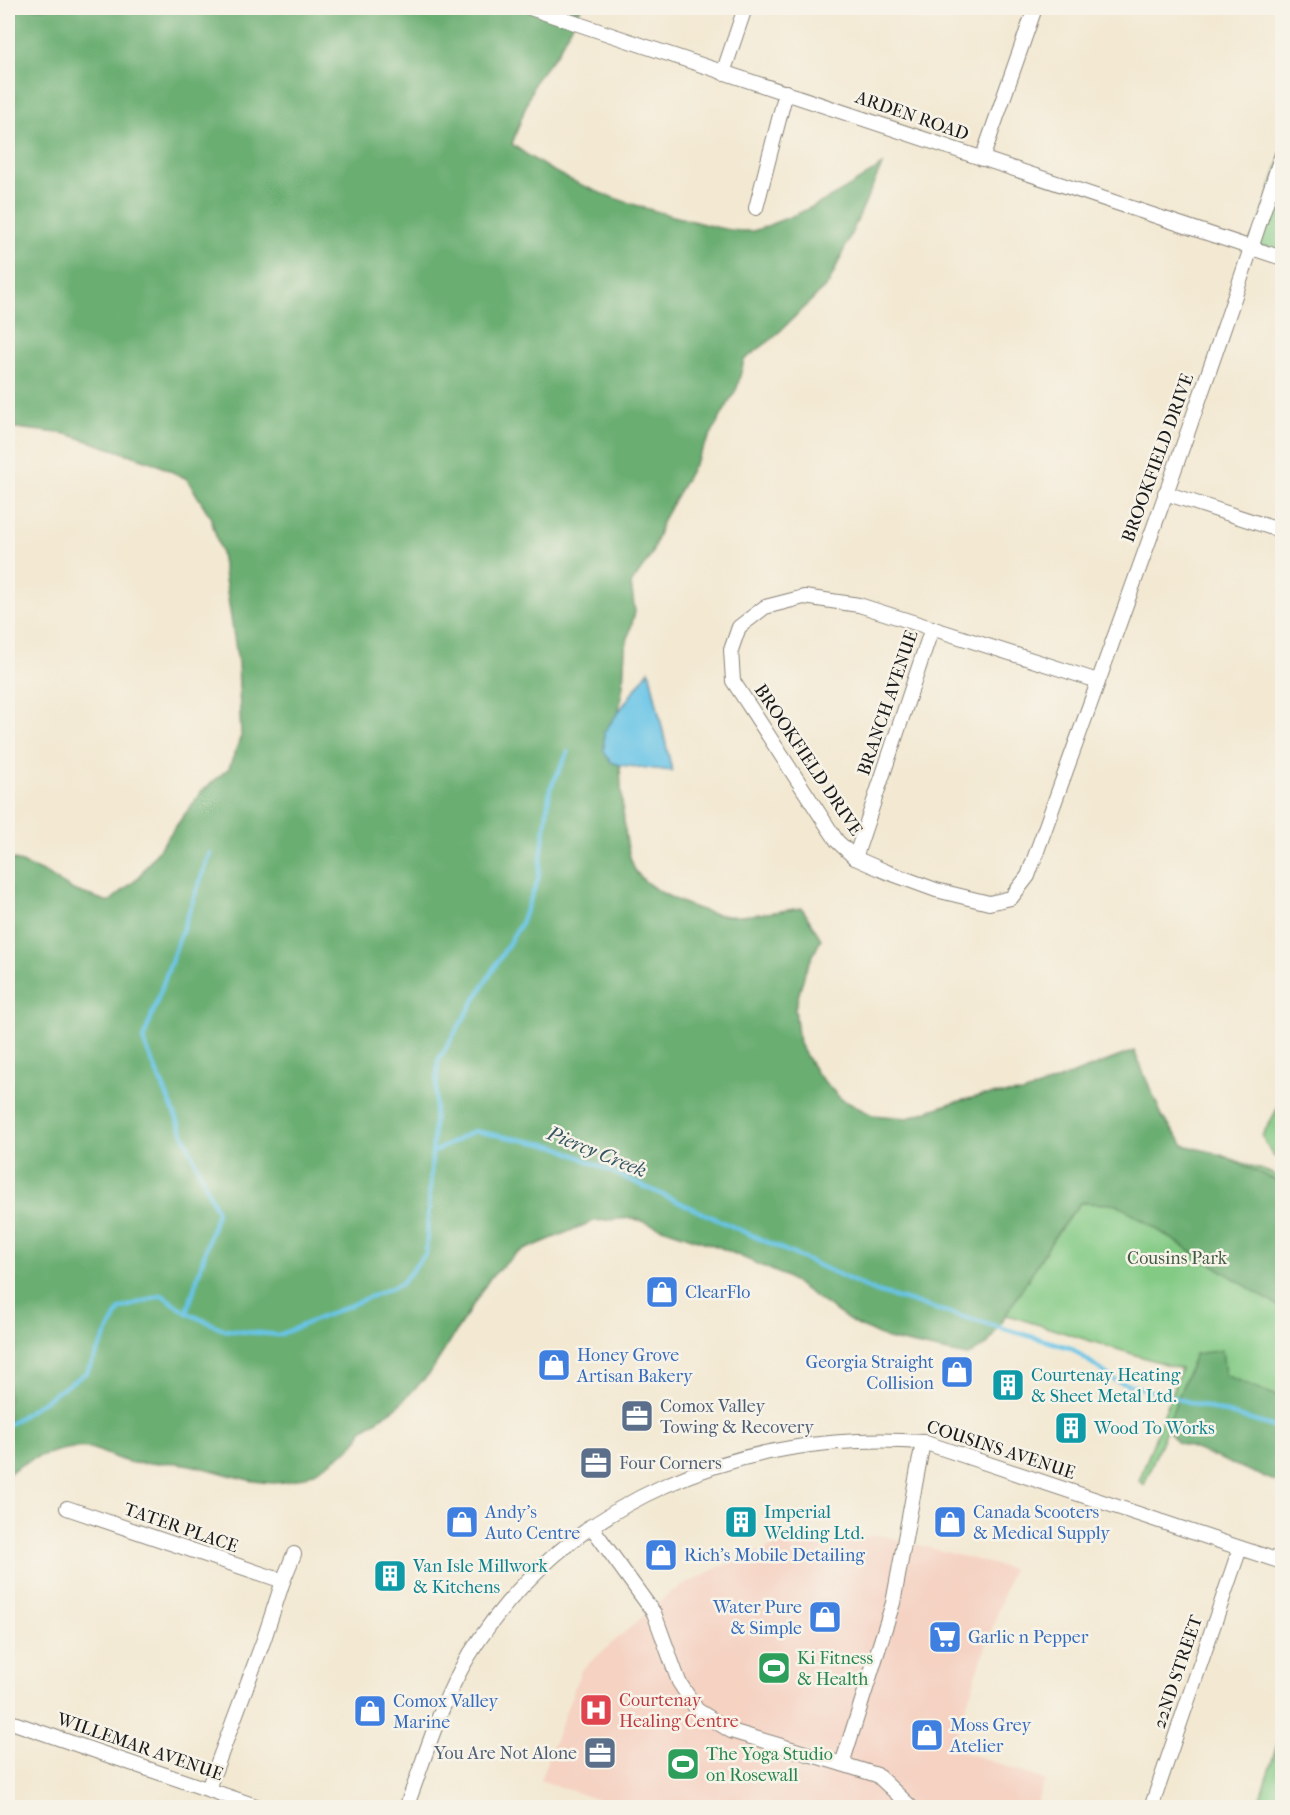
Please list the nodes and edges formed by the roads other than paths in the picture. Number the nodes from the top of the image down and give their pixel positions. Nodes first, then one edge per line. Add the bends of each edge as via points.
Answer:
1 (530, 8) edge
2 (745, 8) edge
3 (1035, 8) edge
4 (723, 73) junction
5 (786, 92) junction
6 (1282, 154) edge
7 (982, 159) junction
8 (756, 208) dead end
9 (1252, 248) junction
10 (1282, 258) edge
11 (1165, 493) junction
12 (1282, 531) edge
13 (932, 628) junction
14 (1098, 681) junction
15 (855, 858) junction
16 (923, 1442) junction
17 (67, 1508) dead end
18 (591, 1526) junction
19 (1240, 1548) junction
20 (294, 1554) dead end
21 (1282, 1562) edge
22 (283, 1581) junction
23 (8, 1721) edge
24 (842, 1764) junction
25 (208, 1789) junction
26 (262, 1808) edge
27 (406, 1808) edge
28 (910, 1808) edge
29 (1151, 1808) edge

1 - 4 street, ARDEN ROAD
2 - 4 street
3 - 7 street
4 - 5 street, ARDEN ROAD
5 - 7 street, ARDEN ROAD
5 - 8 street
6 - 9 street, BROOKFIELD DRIVE
7 - 9 street, ARDEN ROAD
9 - 10 street, ARDEN ROAD
9 - 11 street, BROOKFIELD DRIVE
11 - 12 street
11 - 14 street, BROOKFIELD DRIVE
13 - 14 street, BROOKFIELD DRIVE
13 - 15 street, BRANCH AVENUE
13 - 15 street, BROOKFIELD DRIVE via 859,605 804,597 765,607 740,627 731,650 733,681 837,841
14 - 15 street, BROOKFIELD DRIVE via 1028,876 1011,897 989,903 936,890
16 - 18 street, COUSINS AVENUE via 882,1439 807,1443 745,1456 657,1487
16 - 19 street, COUSINS AVENUE
16 - 24 street via 893,1603
17 - 22 street, TATER PLACE
18 - 24 street via 654,1613 679,1682 697,1710 731,1731
18 - 27 street, COUSINS AVENUE via 542,1565 468,1657
19 - 21 street, COUSINS AVENUE
19 - 29 street, 22ND STREET
20 - 22 street
22 - 25 street
23 - 25 street, WILLEMAR AVENUE
24 - 28 street via 877,1776
25 - 26 street, WILLEMAR AVENUE

